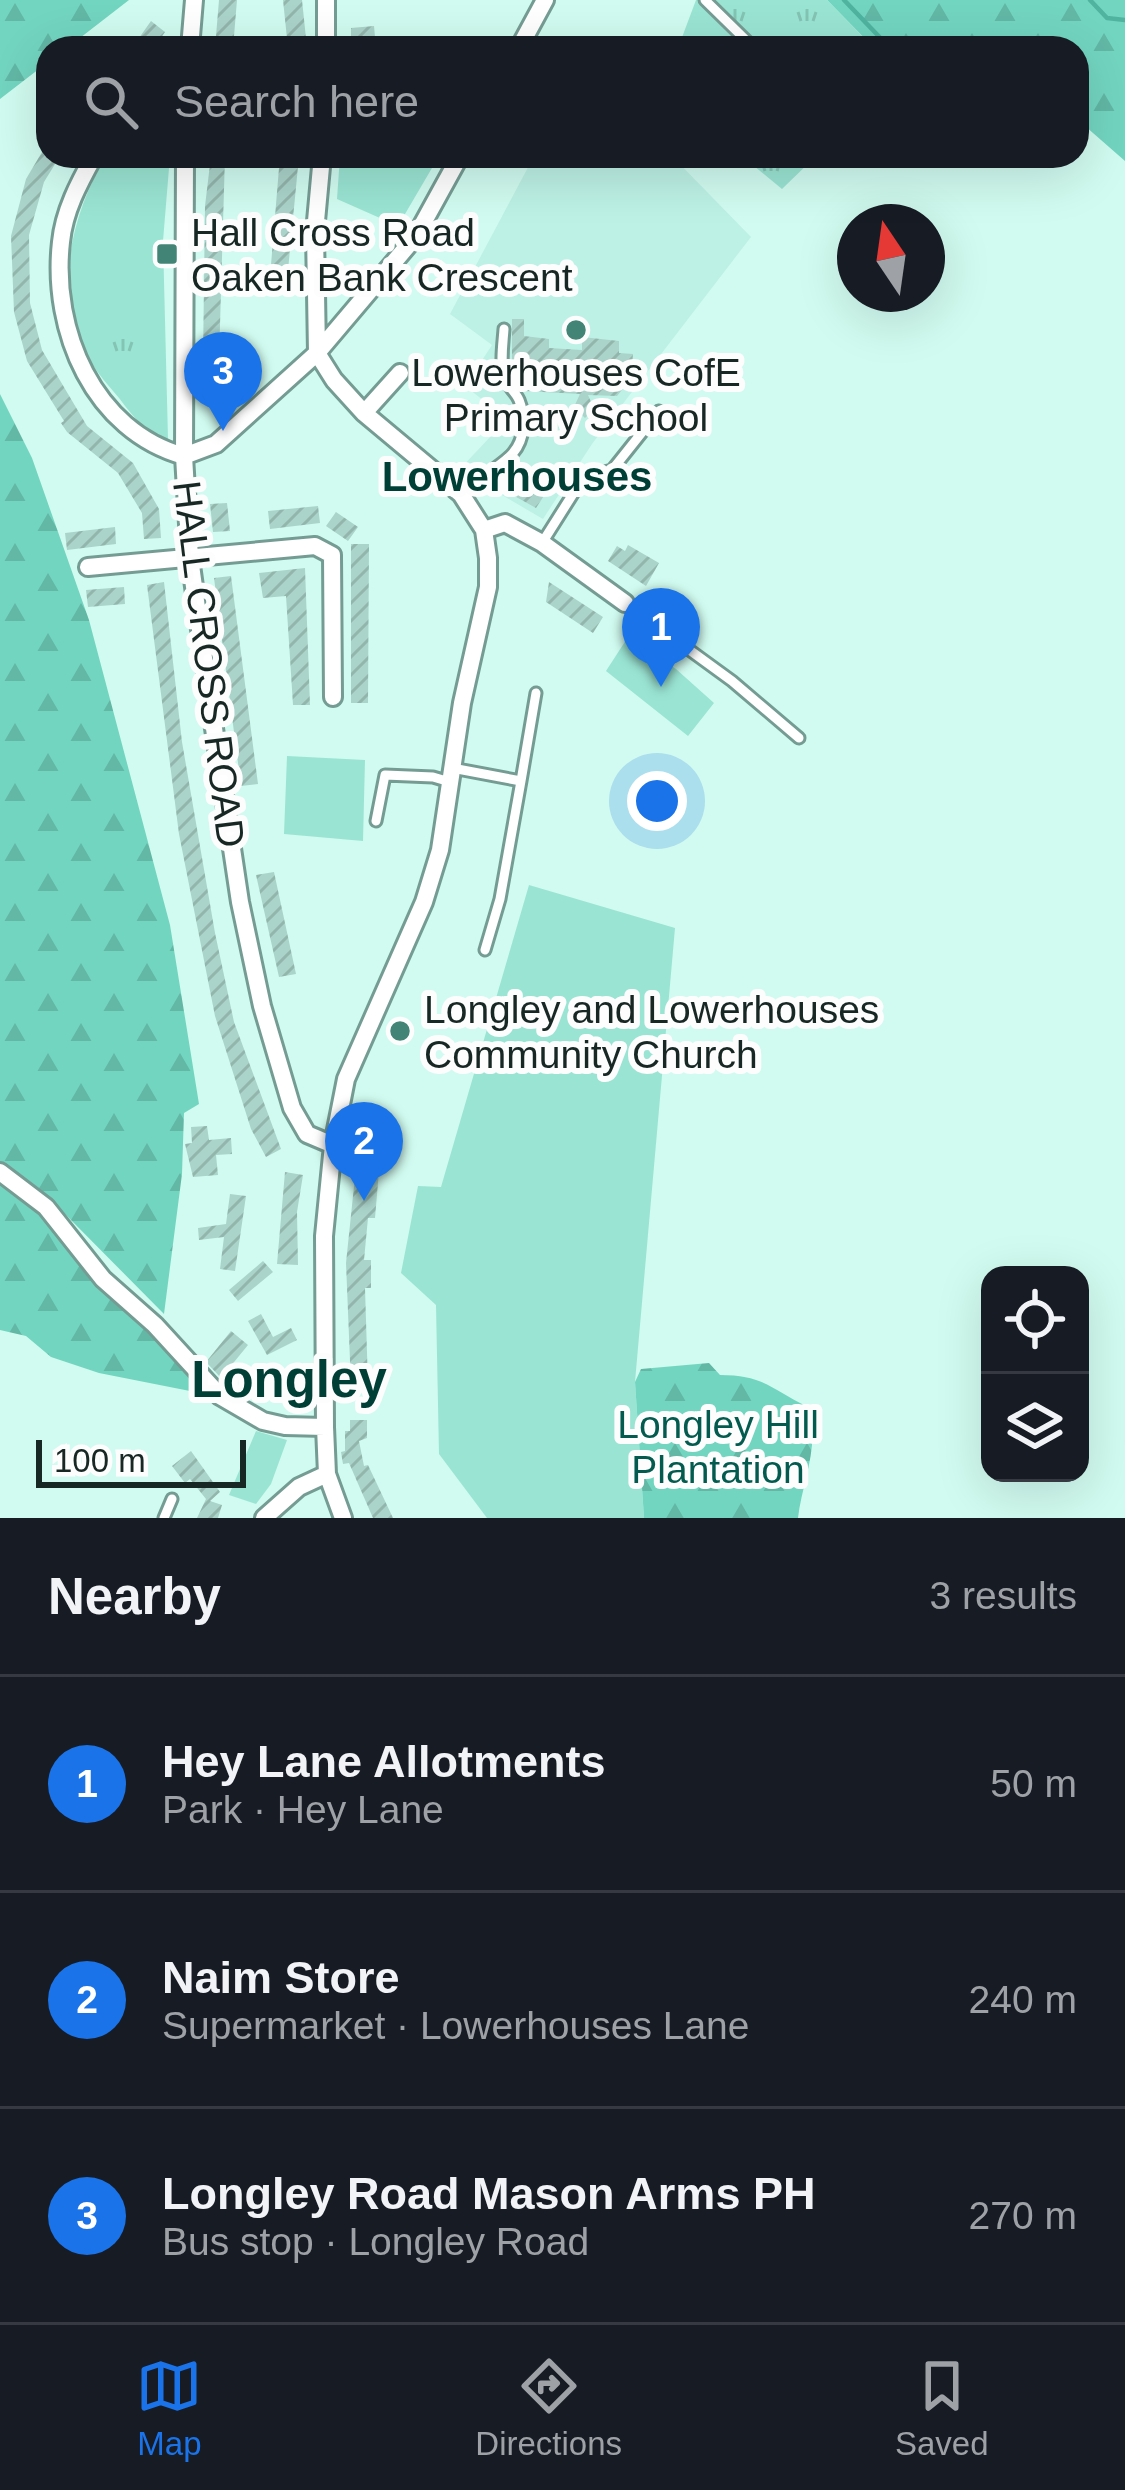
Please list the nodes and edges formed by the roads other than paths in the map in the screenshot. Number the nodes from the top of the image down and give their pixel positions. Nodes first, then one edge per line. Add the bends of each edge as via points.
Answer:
1 (194, 0) edge
2 (326, 0) edge
3 (545, 0) edge
4 (705, 0) edge
5 (191, 36) edge
6 (326, 36) edge
7 (526, 36) edge
8 (742, 36) edge
9 (87, 168) edge
10 (185, 168) edge
11 (321, 168) edge
12 (453, 168) edge
13 (504, 329) dead end
14 (317, 353) junction
15 (400, 374) dead end
16 (659, 411) dead end
17 (364, 413) junction
18 (184, 456) junction
19 (461, 494) junction
20 (484, 530) junction
21 (542, 543) junction
22 (190, 559) junction
23 (88, 567) dead end
24 (626, 603) joint
25 (536, 693) dead end
26 (333, 697) dead end
27 (799, 738) dead end
28 (451, 775) junction
29 (521, 781) junction
30 (376, 821) dead end
31 (485, 950) dead end
32 (333, 1145) junction
33 (0, 1172) edge
34 (325, 1427) junction
35 (327, 1474) junction
36 (172, 1499) dead end
37 (164, 1518) edge
38 (264, 1518) edge
39 (343, 1518) edge

1 - 5 street
2 - 6 street
3 - 7 street
4 - 8 lane
9 - 18 street via 61,239 68,336 96,395 129,432
10 - 18 street, HALL CROSS ROAD
11 - 14 street
12 - 14 street via 416,236
13 - 19 lane via 502,369 518,398 521,441
14 - 17 street
14 - 18 street via 215,444
15 - 17 street
16 - 21 lane via 612,470 584,478
17 - 19 street
18 - 22 street, HALL CROSS ROAD
19 - 20 street
20 - 21 street via 505,524
20 - 28 street via 488,587
21 - 24 street
22 - 23 street
22 - 26 street via 315,545 332,555
22 - 32 street, HALL CROSS ROAD via 262,1006 292,1108 307,1134
24 - 27 lane
25 - 29 lane
28 - 29 lane
28 - 30 lane via 385,775
28 - 32 street via 424,902 346,1078
29 - 31 lane
32 - 34 street via 323,1258
33 - 34 street via 46,1207 103,1279 220,1396 263,1420
34 - 35 street
35 - 38 street
35 - 39 street
36 - 37 lane

